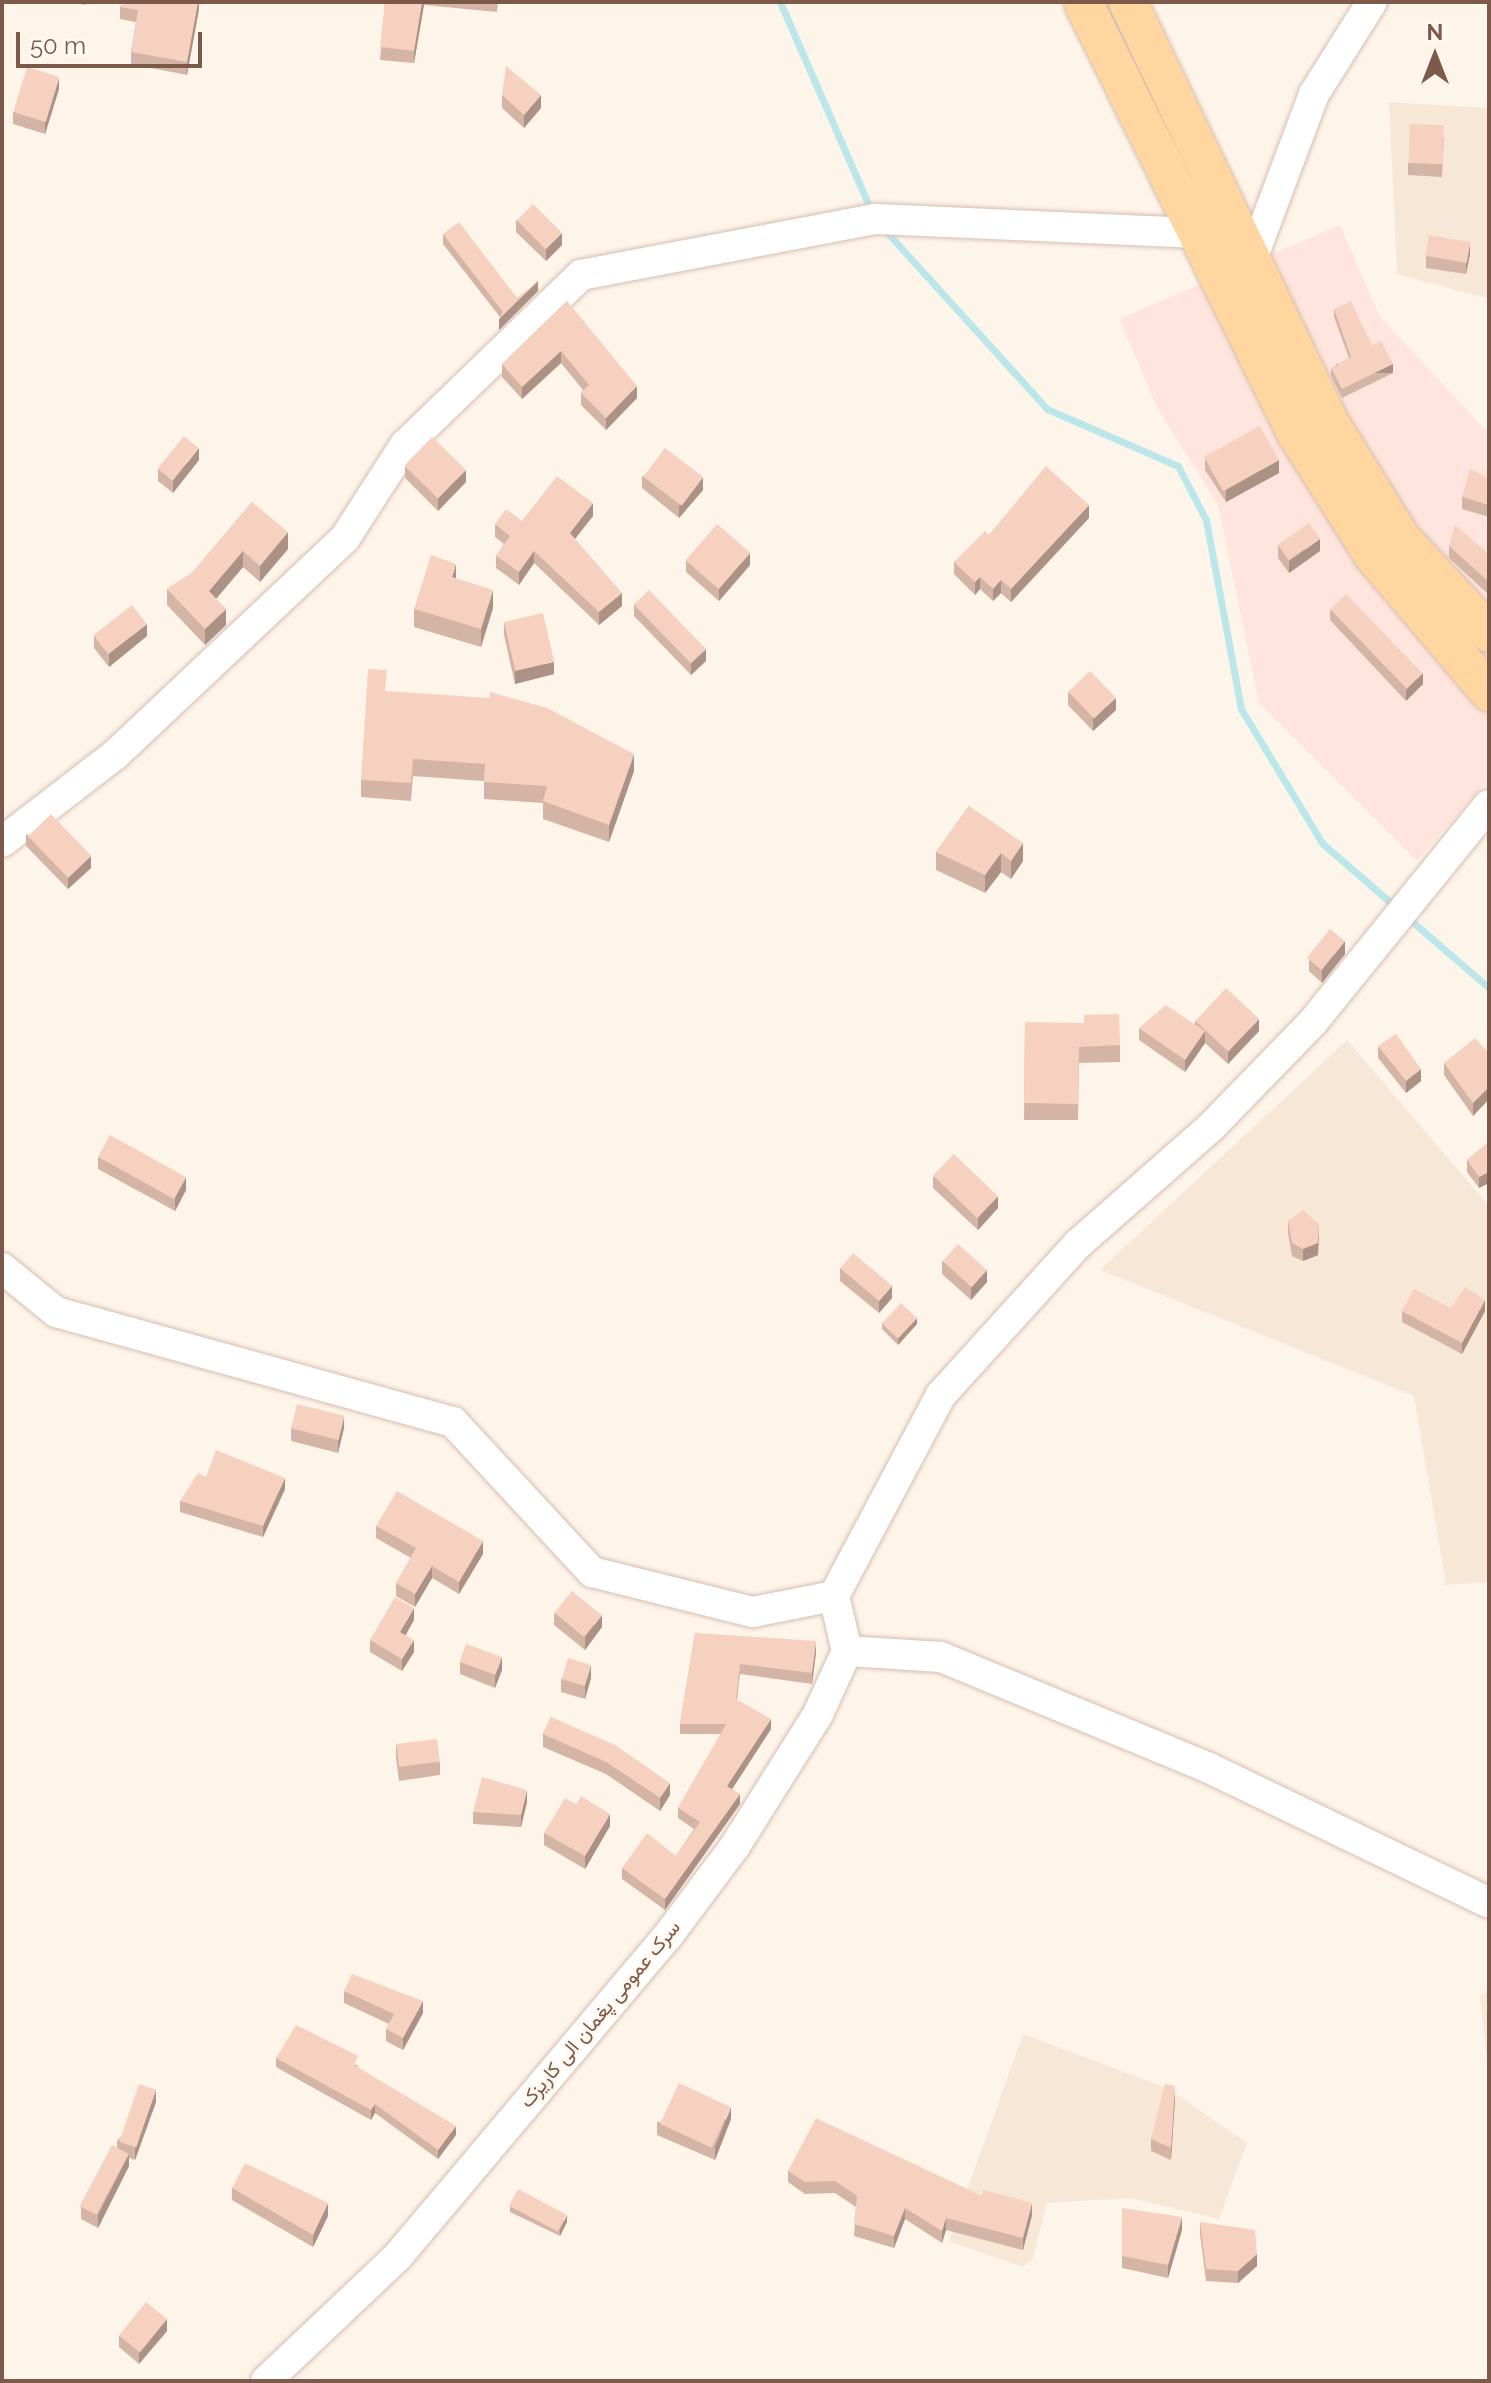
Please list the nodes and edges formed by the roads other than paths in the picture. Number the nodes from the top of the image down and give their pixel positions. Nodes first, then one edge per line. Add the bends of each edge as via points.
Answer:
1 (1083, 2) edge
2 (1128, 2) edge
3 (1372, 2) edge
4 (1195, 233) junction
5 (1252, 259) junction
6 (1219, 277) junction
7 (1489, 633) edge
8 (1489, 692) edge
9 (1489, 805) edge
10 (2, 842) edge
11 (2, 1268) edge
12 (834, 1596) junction
13 (847, 1651) junction
14 (1489, 1903) edge
15 (266, 2381) edge

1 - 4 main road
2 - 5 main road
3 - 5 street via 1314,94
4 - 6 main road
4 - 10 street via 875,219 581,275 405,445 345,538 116,754
5 - 6 main road
5 - 7 main road via 1328,420 1401,538
6 - 8 main road via 1296,433 1373,555
9 - 12 street via 1313,1022 1210,1128 1079,1243 941,1395
11 - 12 street via 56,1312 201,1358 453,1422 592,1572 753,1612
12 - 13 street
13 - 14 street via 941,1657 1209,1768
13 - 15 street, سرک عمومی پغمان الی کاریزک via 810,1727 667,1937 398,2256

